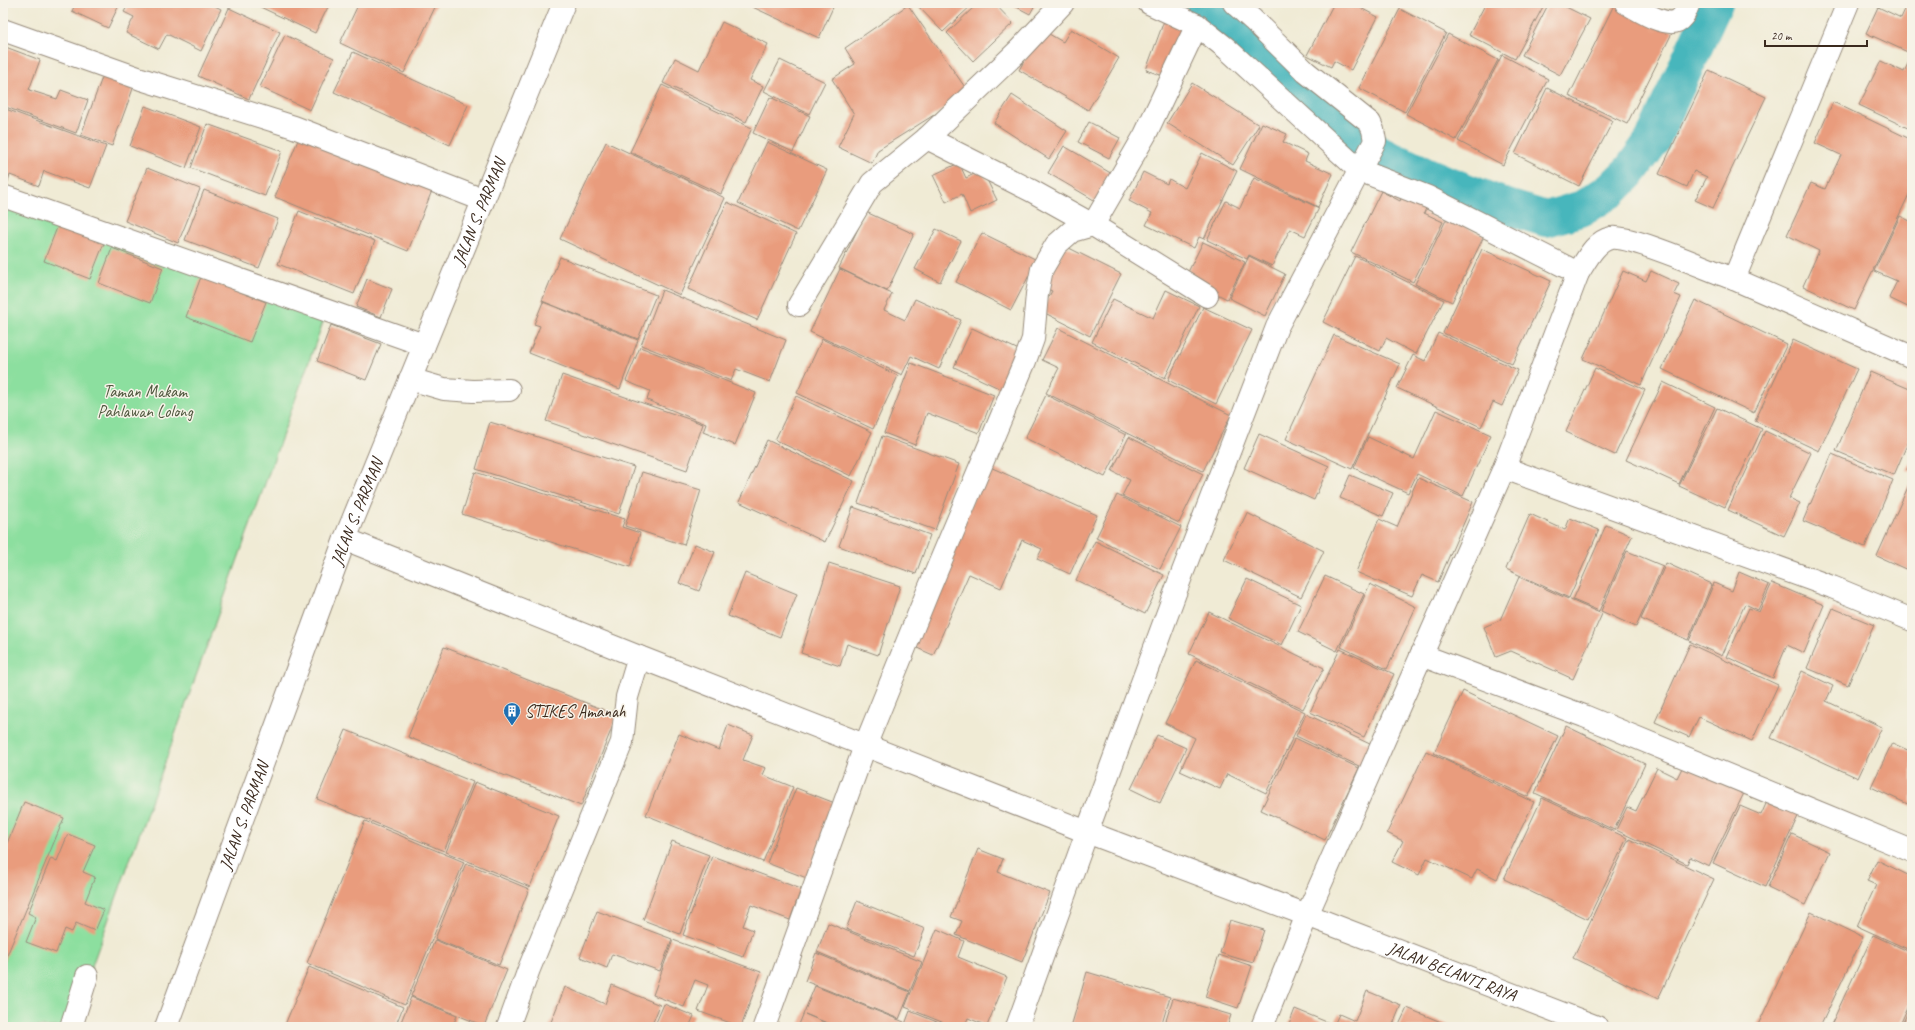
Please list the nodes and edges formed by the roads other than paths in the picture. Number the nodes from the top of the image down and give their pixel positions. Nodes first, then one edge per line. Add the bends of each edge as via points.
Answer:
1 (564, 3) edge
2 (1063, 3) edge
3 (1149, 3) edge
4 (1234, 3) edge
5 (1626, 3) edge
6 (1690, 3) edge
7 (1848, 3) edge
8 (1197, 25) junction
9 (3, 30) edge
10 (927, 138) junction
11 (1361, 167) junction
12 (3, 196) edge
13 (484, 200) junction
14 (1093, 225) junction
15 (1578, 273) junction
16 (1734, 279) junction
17 (1207, 296) dead end
18 (799, 305) dead end
19 (424, 345) junction
20 (1912, 357) edge
21 (410, 379) junction
22 (509, 390) dead end
23 (1504, 468) junction
24 (345, 538) junction
25 (1912, 620) edge
26 (1421, 655) junction
27 (639, 657) junction
28 (865, 746) junction
29 (1087, 832) junction
30 (1912, 851) edge
31 (1307, 915) junction
32 (88, 976) dead end
33 (71, 1027) edge
34 (166, 1027) edge
35 (508, 1027) edge
36 (764, 1027) edge
37 (1017, 1027) edge
38 (1262, 1027) edge
39 (1597, 1027) edge

1 - 13 street, JALAN S. PARMAN
2 - 10 street via 1019,50
3 - 8 street
4 - 11 street via 1306,72 1370,124 1375,141
5 - 6 street via 1670,23 1683,17
7 - 16 street
8 - 11 street
8 - 14 street via 1145,135
9 - 13 street via 141,79 294,127
10 - 14 street
10 - 18 street via 872,183
11 - 15 street via 1428,197
11 - 29 street via 1276,327
12 - 19 street
13 - 19 street, JALAN S. PARMAN
14 - 17 street
14 - 28 street via 1072,231 1061,240 1042,269 1033,339 1025,361
15 - 16 street via 1596,248 1612,238 1637,242
15 - 23 street
16 - 20 street
19 - 21 street, JALAN S. PARMAN
21 - 22 street via 444,388 473,391
21 - 24 street, JALAN S. PARMAN
23 - 25 street via 1832,587
23 - 26 street
24 - 27 street, JALAN BELANTI RAYA
24 - 34 street, JALAN S. PARMAN
26 - 30 street via 1584,716
26 - 31 street
27 - 28 street, JALAN BELANTI RAYA
27 - 35 street via 626,697 622,742 529,969
28 - 29 street, JALAN BELANTI RAYA
28 - 36 street
29 - 31 street, JALAN BELANTI RAYA
29 - 37 street
31 - 38 street
31 - 39 street, JALAN BELANTI RAYA
32 - 33 street

